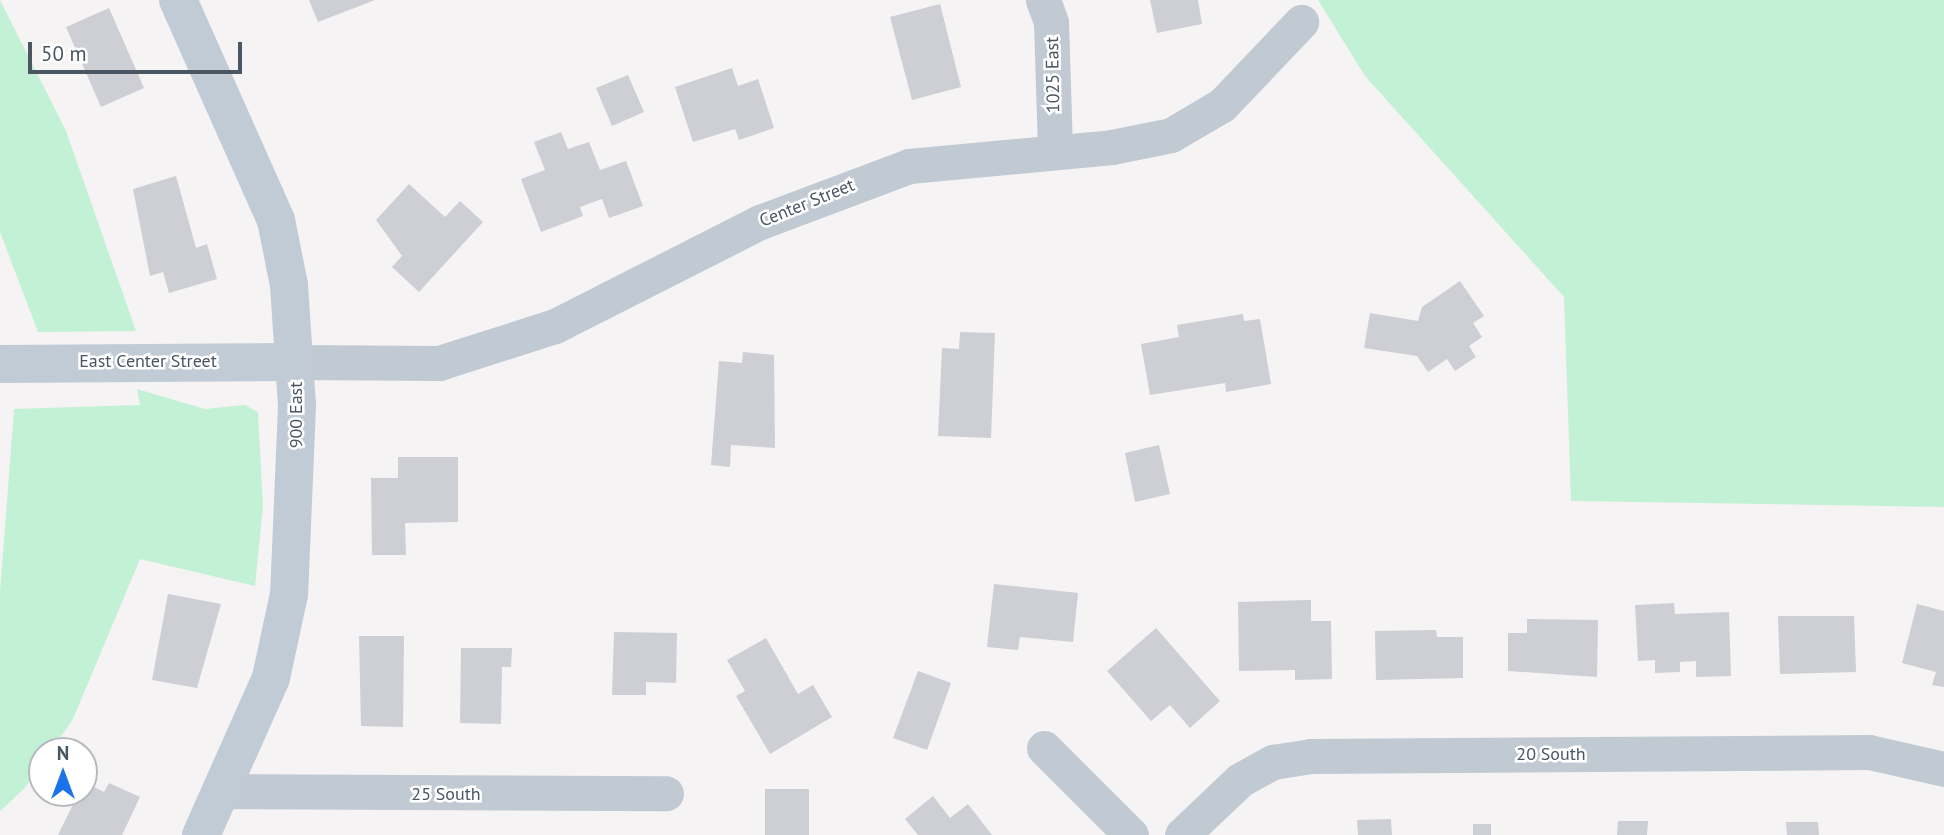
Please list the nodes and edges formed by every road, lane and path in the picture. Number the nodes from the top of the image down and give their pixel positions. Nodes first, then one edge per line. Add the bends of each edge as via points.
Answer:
1 (178, 0) edge
2 (1043, 0) edge
3 (1301, 22) dead end
4 (1055, 152) junction
5 (295, 362) junction
6 (0, 364) edge
7 (1044, 748) dead end
8 (1944, 769) edge
9 (225, 791) junction
10 (666, 793) dead end
11 (201, 835) edge
12 (1131, 835) edge
13 (1182, 835) edge

1 - 5 street, 900 East via 266,190 289,285
2 - 4 street, 1025 East via 1051,22
3 - 4 street, Center Street via 1222,105 1171,135
4 - 5 street, Center Street via 909,166 823,194 555,326 495,348 439,363
5 - 6 street, East Center Street
5 - 9 street, 900 East via 289,594 271,678
7 - 12 street
8 - 13 street, 20 South via 1868,752 1310,756 1273,762 1240,780
9 - 10 street, 25 South
9 - 11 street, 900 East

